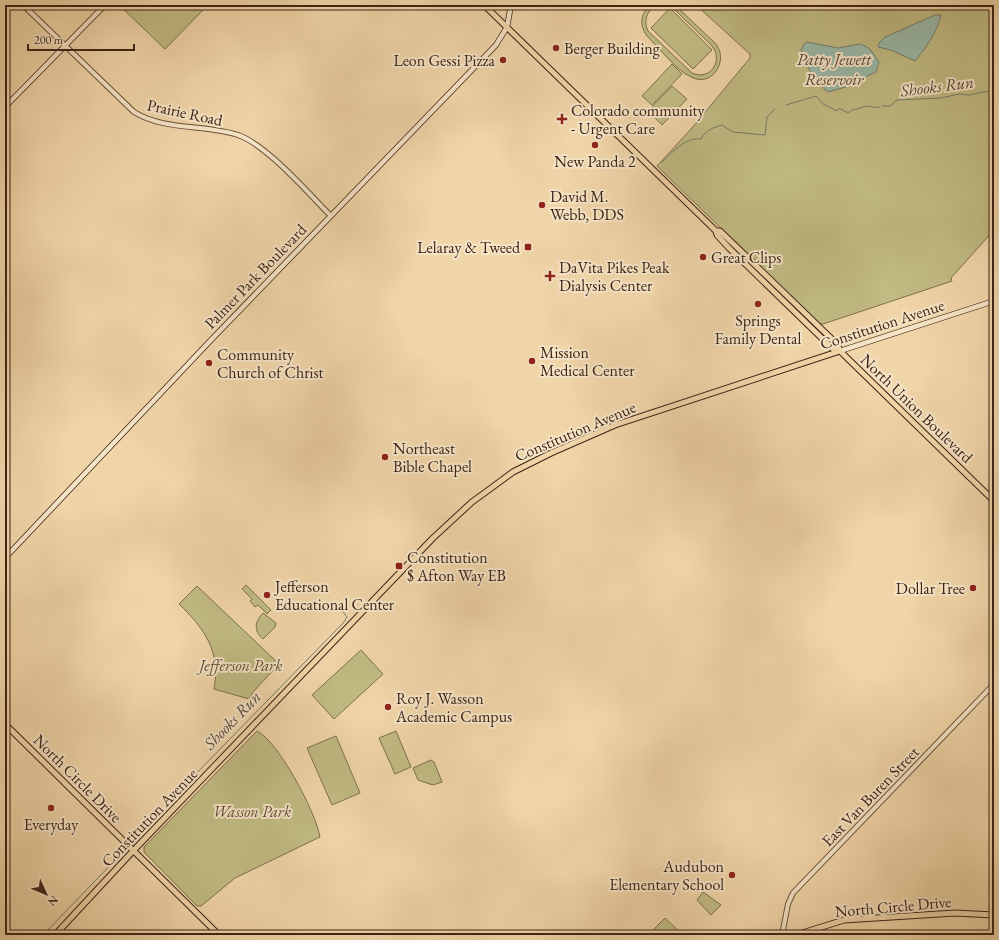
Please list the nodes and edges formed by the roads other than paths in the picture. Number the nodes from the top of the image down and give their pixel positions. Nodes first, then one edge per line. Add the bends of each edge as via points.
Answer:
1 (23, 5) edge
2 (105, 5) edge
3 (484, 5) edge
4 (511, 5) edge
5 (507, 27) junction
6 (65, 46) junction
7 (5, 107) edge
8 (331, 216) junction
9 (994, 301) edge
10 (840, 351) junction
11 (994, 501) edge
12 (5, 558) edge
13 (994, 684) edge
14 (5, 724) edge
15 (133, 851) junction
16 (994, 915) edge
17 (55, 935) edge
18 (219, 935) edge
19 (782, 935) edge
20 (796, 935) edge

1 - 6 street, Prairie Road
2 - 6 main road
3 - 5 main road, North Union Boulevard
4 - 5 main road, Palmer Park Boulevard
5 - 8 main road, Palmer Park Boulevard via 504,35 487,54
5 - 10 main road, North Union Boulevard via 716,231 725,235 838,345
6 - 7 main road
6 - 8 street, Prairie Road via 129,108 144,118 233,134 255,143
8 - 12 main road, Palmer Park Boulevard
9 - 10 main road, Constitution Avenue
10 - 11 main road, North Union Boulevard
10 - 15 main road, Constitution Avenue via 615,425 513,472 472,502 433,538
13 - 19 street, East Van Buren Street via 793,893 788,904
14 - 15 main road, North Circle Drive
15 - 17 main road, Constitution Avenue
15 - 18 main road, North Circle Drive
16 - 20 main road, North Circle Drive via 955,913 844,920

